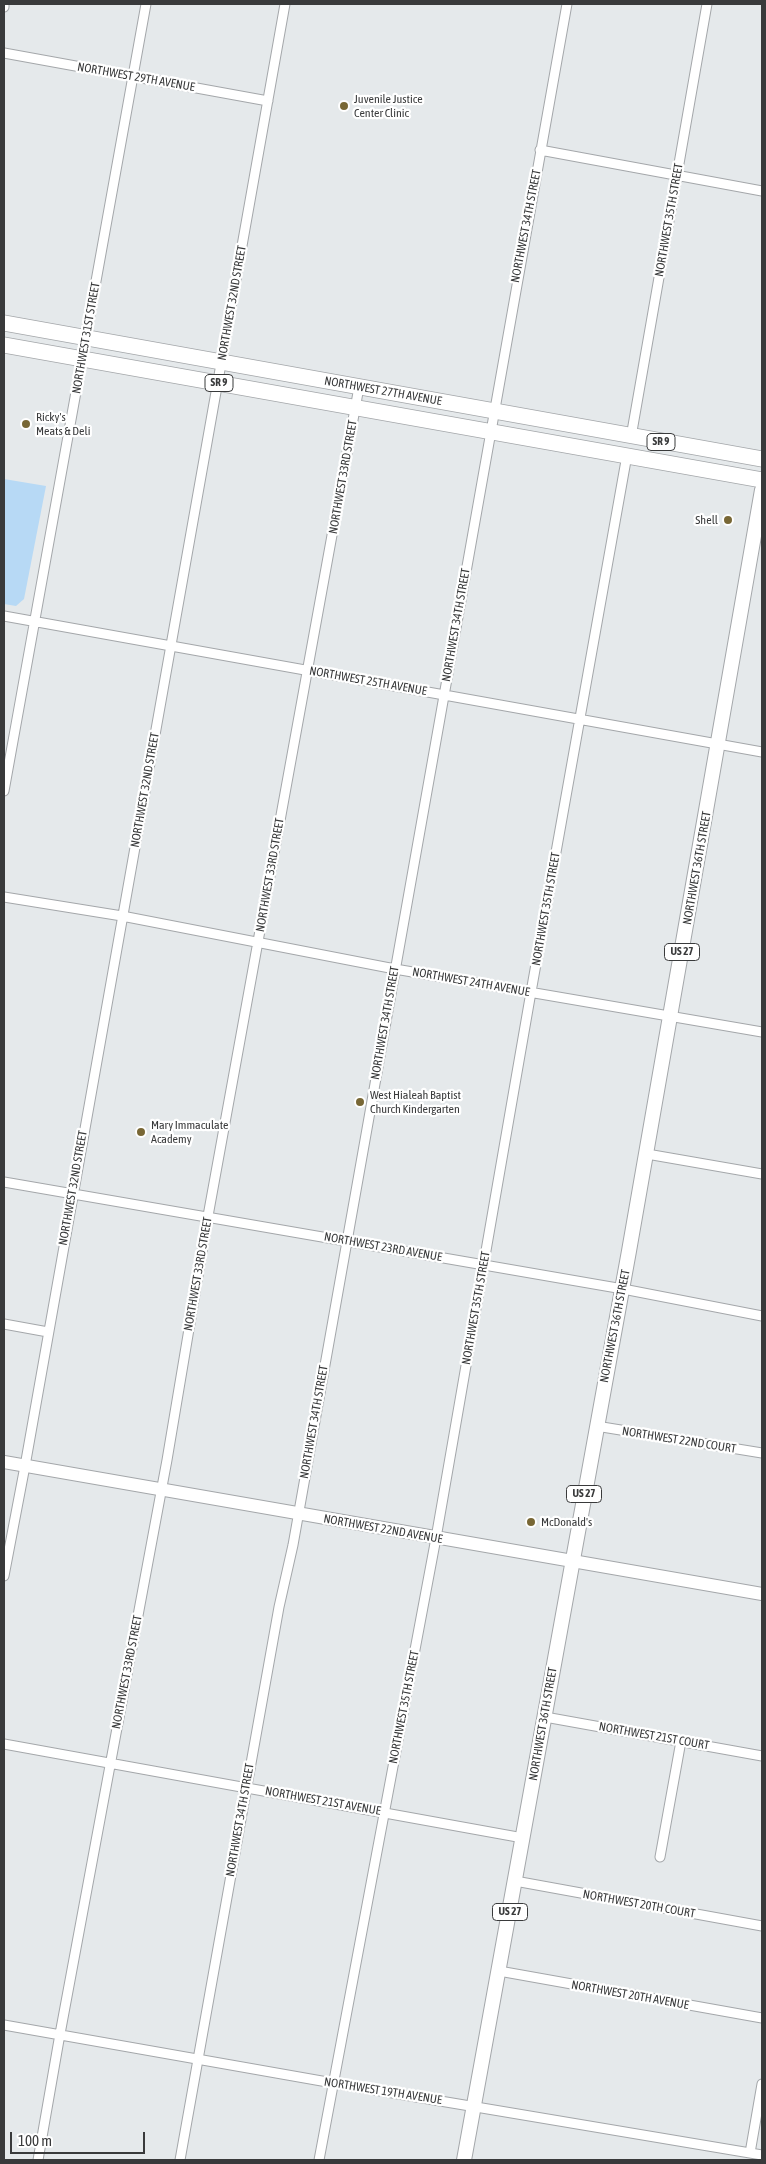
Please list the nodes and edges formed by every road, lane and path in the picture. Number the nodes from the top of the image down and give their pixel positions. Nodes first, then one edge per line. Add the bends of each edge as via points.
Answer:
1 (146, 4) edge
2 (285, 4) edge
3 (566, 4) edge
4 (707, 4) edge
5 (4, 53) edge
6 (133, 76) junction
7 (268, 101) junction
8 (540, 150) junction
9 (677, 175) junction
10 (762, 191) edge
11 (4, 323) edge
12 (86, 338) junction
13 (4, 345) edge
14 (82, 358) junction
15 (222, 362) junction
16 (218, 383) junction
17 (360, 387) junction
18 (356, 407) junction
19 (493, 411) junction
20 (490, 431) junction
21 (631, 437) junction
22 (611, 452) junction
23 (627, 455) junction
24 (762, 459) edge
25 (762, 480) edge
26 (762, 490) edge
27 (4, 616) edge
28 (34, 621) junction
29 (171, 646) junction
30 (307, 670) junction
31 (444, 694) junction
32 (581, 718) junction
33 (719, 744) junction
34 (762, 752) edge
35 (4, 791) edge
36 (4, 897) edge
37 (122, 916) junction
38 (258, 942) junction
39 (395, 969) junction
40 (530, 992) junction
41 (671, 1016) junction
42 (762, 1032) edge
43 (647, 1154) junction
44 (762, 1174) edge
45 (4, 1182) edge
46 (72, 1193) junction
47 (208, 1216) junction
48 (346, 1241) junction
49 (484, 1266) junction
50 (623, 1289) junction
51 (762, 1316) edge
52 (4, 1324) edge
53 (48, 1332) junction
54 (596, 1426) junction
55 (762, 1454) edge
56 (4, 1462) edge
57 (25, 1466) junction
58 (162, 1490) junction
59 (298, 1514) junction
60 (436, 1538) junction
61 (572, 1562) junction
62 (4, 1576) edge
63 (762, 1594) edge
64 (545, 1717) junction
65 (681, 1741) junction
66 (4, 1744) edge
67 (762, 1756) edge
68 (110, 1762) junction
69 (246, 1787) junction
70 (383, 1812) junction
71 (523, 1838) junction
72 (660, 1857) dead end
73 (515, 1882) junction
74 (762, 1926) edge
75 (499, 1971) junction
76 (762, 2018) edge
77 (4, 2024) edge
78 (60, 2034) junction
79 (198, 2059) junction
80 (333, 2083) junction
81 (762, 2084) edge
82 (474, 2106) junction
83 (750, 2153) junction
84 (762, 2155) edge
85 (38, 2160) edge
86 (180, 2160) edge
87 (319, 2160) edge
88 (464, 2160) edge

1 - 6 street, NORTHWEST 31ST STREET
2 - 7 street, NORTHWEST 32ND STREET
3 - 8 street, NORTHWEST 34TH STREET
4 - 9 street, NORTHWEST 35TH STREET
5 - 6 street, NORTHWEST 29TH AVENUE
6 - 7 street, NORTHWEST 29TH AVENUE
6 - 12 street, NORTHWEST 31ST STREET
7 - 15 street, NORTHWEST 32ND STREET
8 - 9 street
8 - 19 street, NORTHWEST 34TH STREET
9 - 10 street
9 - 21 street, NORTHWEST 35TH STREET
11 - 12 highway, NORTHWEST 27TH AVENUE / SR 9
12 - 14 street, NORTHWEST 31ST STREET
12 - 15 highway, NORTHWEST 27TH AVENUE / SR 9
13 - 14 highway, NORTHWEST 27TH AVENUE / SR 9
14 - 16 highway, NORTHWEST 27TH AVENUE / SR 9
14 - 28 street, NORTHWEST 31ST STREET
15 - 16 street, NORTHWEST 32ND STREET
15 - 17 highway, NORTHWEST 27TH AVENUE / SR 9
16 - 18 highway, NORTHWEST 27TH AVENUE / SR 9
16 - 29 street, NORTHWEST 32ND STREET
17 - 18 street, NORTHWEST 33RD STREET
17 - 19 highway, NORTHWEST 27TH AVENUE / SR 9
18 - 20 highway, NORTHWEST 27TH AVENUE / SR 9
18 - 30 street, NORTHWEST 33RD STREET
19 - 20 street, NORTHWEST 34TH STREET
19 - 21 highway, NORTHWEST 27TH AVENUE / SR 9
20 - 22 highway, NORTHWEST 27TH AVENUE / SR 9
20 - 31 street, NORTHWEST 34TH STREET
21 - 22 highway via 621,450
21 - 24 highway, NORTHWEST 27TH AVENUE / SR 9
22 - 23 highway, NORTHWEST 27TH AVENUE / SR 9
23 - 25 highway, NORTHWEST 27TH AVENUE / SR 9
23 - 32 street, NORTHWEST 35TH STREET
26 - 33 main road, NORTHWEST 36TH STREET / US 27
27 - 28 street, NORTHWEST 25TH AVENUE
28 - 29 street, NORTHWEST 25TH AVENUE
28 - 35 street, NORTHWEST 31ST STREET
29 - 30 street, NORTHWEST 25TH AVENUE
29 - 37 street, NORTHWEST 32ND STREET
30 - 31 street, NORTHWEST 25TH AVENUE
30 - 38 street, NORTHWEST 33RD STREET
31 - 32 street, NORTHWEST 25TH AVENUE
31 - 39 street, NORTHWEST 34TH STREET
32 - 33 street, NORTHWEST 25TH AVENUE
32 - 40 street, NORTHWEST 35TH STREET
33 - 34 street, NORTHWEST 25TH AVENUE
33 - 41 main road, NORTHWEST 36TH STREET / US 27
36 - 37 street, NORTHWEST 24TH AVENUE
37 - 38 street, NORTHWEST 24TH AVENUE
37 - 46 street, NORTHWEST 32ND STREET
38 - 39 street, NORTHWEST 24TH AVENUE
38 - 47 street, NORTHWEST 33RD STREET
39 - 40 street, NORTHWEST 24TH AVENUE
39 - 48 street, NORTHWEST 34TH STREET
40 - 41 street, NORTHWEST 24TH AVENUE
40 - 49 street, NORTHWEST 35TH STREET
41 - 42 street, NORTHWEST 24TH AVENUE
41 - 43 main road, NORTHWEST 36TH STREET / US 27
43 - 44 street
43 - 50 main road, NORTHWEST 36TH STREET / US 27
45 - 46 street, NORTHWEST 23RD AVENUE
46 - 47 street, NORTHWEST 23RD AVENUE
46 - 53 street, NORTHWEST 32ND STREET
47 - 48 street, NORTHWEST 23RD AVENUE
47 - 58 street, NORTHWEST 33RD STREET
48 - 49 street, NORTHWEST 23RD AVENUE
48 - 59 street, NORTHWEST 34TH STREET
49 - 50 street, NORTHWEST 23RD AVENUE
49 - 60 street, NORTHWEST 35TH STREET
50 - 51 street, NORTHWEST 23RD AVENUE
50 - 54 main road, NORTHWEST 36TH STREET / US 27
52 - 53 street
53 - 57 street, NORTHWEST 32ND STREET
54 - 55 street, NORTHWEST 22ND COURT
54 - 61 main road, NORTHWEST 36TH STREET / US 27
56 - 57 main road, NORTHWEST 22ND AVENUE
57 - 58 main road, NORTHWEST 22ND AVENUE
57 - 62 street, NORTHWEST 32ND STREET
58 - 59 main road, NORTHWEST 22ND AVENUE
58 - 68 street, NORTHWEST 33RD STREET
59 - 60 main road, NORTHWEST 22ND AVENUE
59 - 69 street, NORTHWEST 34TH STREET
60 - 61 main road, NORTHWEST 22ND AVENUE
60 - 70 street, NORTHWEST 35TH STREET
61 - 63 main road, NORTHWEST 22ND AVENUE
61 - 64 main road, NORTHWEST 36TH STREET / US 27
64 - 65 street, NORTHWEST 21ST COURT
64 - 71 main road, NORTHWEST 36TH STREET / US 27
65 - 67 street, NORTHWEST 21ST COURT
65 - 72 street
66 - 68 street, NORTHWEST 21ST AVENUE
68 - 69 street, NORTHWEST 21ST AVENUE
68 - 78 street, NORTHWEST 33RD STREET
69 - 70 street, NORTHWEST 21ST AVENUE
69 - 79 street, NORTHWEST 34TH STREET
70 - 71 street, NORTHWEST 21ST AVENUE
70 - 80 street, NORTHWEST 35TH STREET
71 - 73 main road, NORTHWEST 36TH STREET / US 27
73 - 74 street, NORTHWEST 20TH COURT
73 - 75 main road, NORTHWEST 36TH STREET / US 27
75 - 76 street, NORTHWEST 20TH AVENUE
75 - 82 main road, NORTHWEST 36TH STREET / US 27
77 - 78 street, NORTHWEST 19TH AVENUE
78 - 79 street, NORTHWEST 19TH AVENUE
78 - 85 street, NORTHWEST 33RD STREET
79 - 80 street, NORTHWEST 19TH AVENUE
79 - 86 street, NORTHWEST 34TH STREET
80 - 82 street, NORTHWEST 19TH AVENUE
80 - 87 street, NORTHWEST 35TH STREET
81 - 83 street
82 - 83 street, NORTHWEST 19TH AVENUE
82 - 88 main road, NORTHWEST 36TH STREET / US 27
83 - 84 street, NORTHWEST 19TH AVENUE

